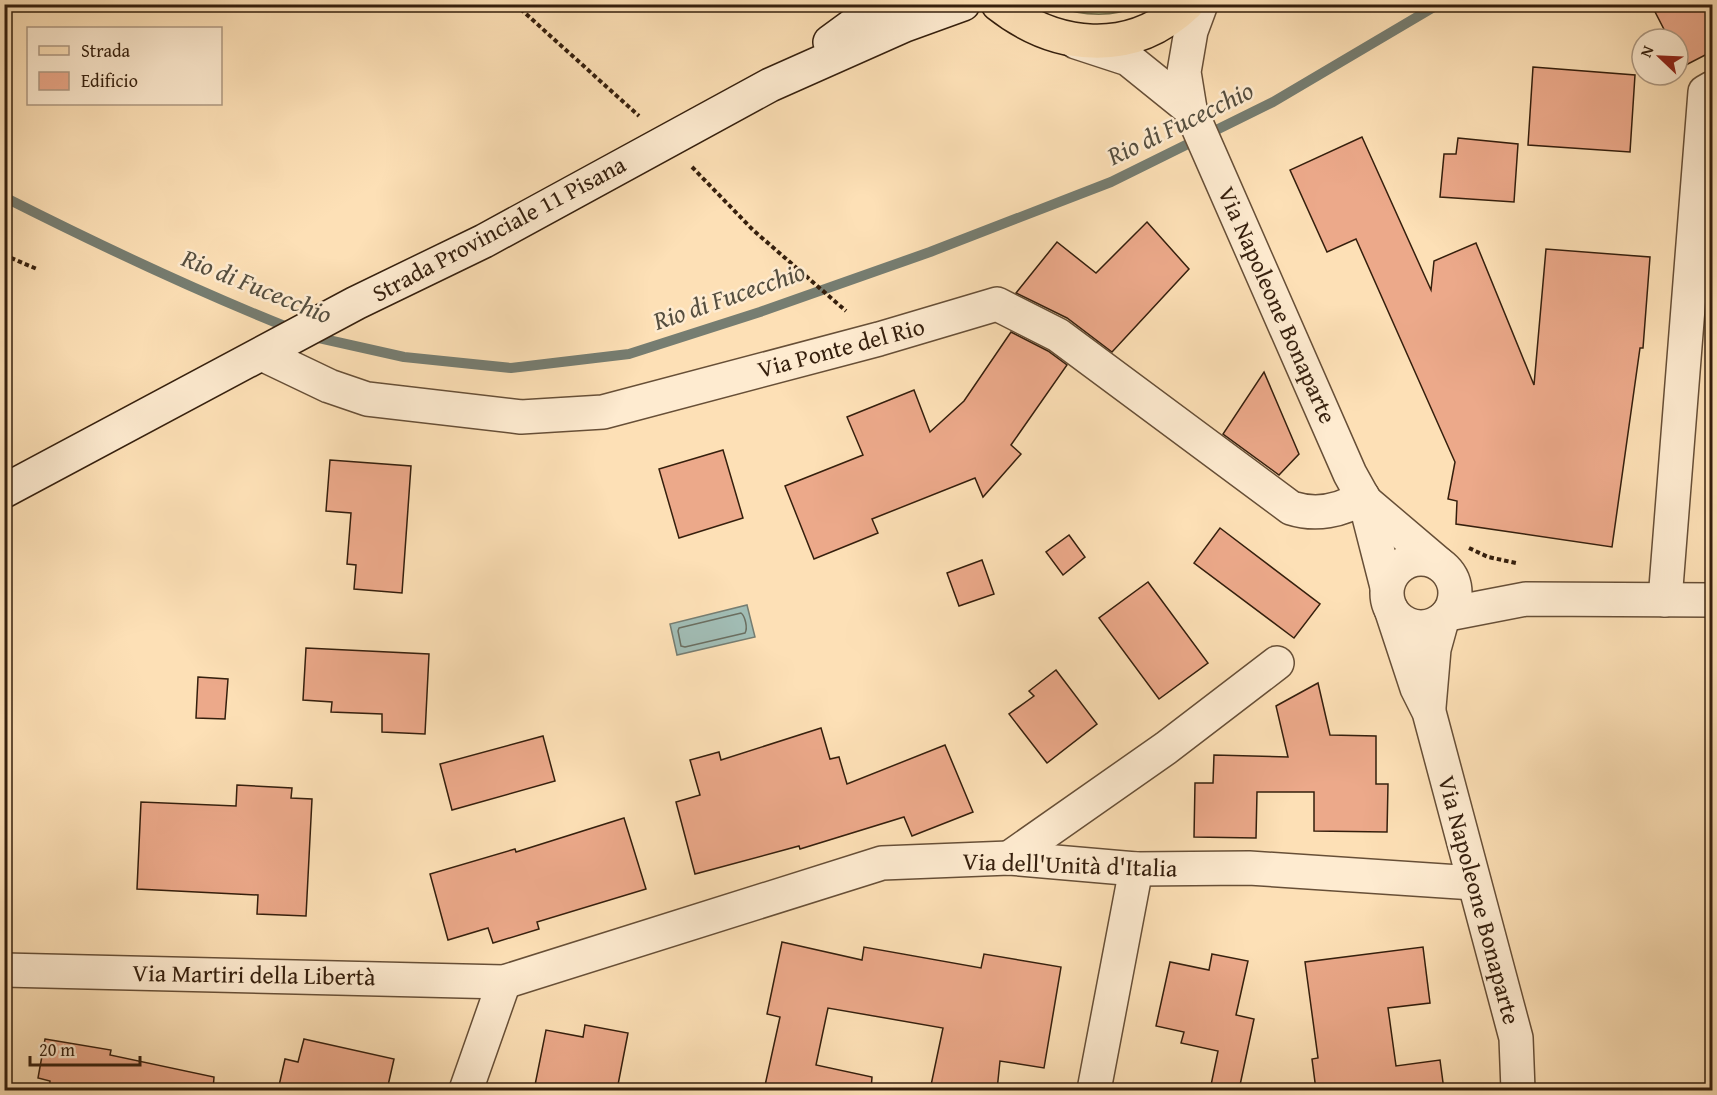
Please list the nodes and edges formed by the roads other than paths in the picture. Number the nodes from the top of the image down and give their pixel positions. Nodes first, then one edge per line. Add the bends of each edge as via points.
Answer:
1 (882, 4) edge
2 (963, 4) edge
3 (998, 4) edge
4 (1186, 4) edge
5 (1201, 4) edge
6 (1071, 40) junction
7 (770, 85) junction
8 (1713, 88) edge
9 (1190, 109) junction
10 (262, 354) junction
11 (4, 491) edge
12 (1364, 499) junction
13 (1451, 561) junction
14 (1389, 598) junction
15 (1526, 599) junction
16 (1665, 600) junction
17 (1713, 600) edge
18 (1445, 617) junction
19 (1277, 663) dead end
20 (1429, 712) junction
21 (1009, 858) junction
22 (1136, 869) junction
23 (1474, 883) junction
24 (4, 970) edge
25 (504, 982) junction
26 (466, 1090) edge
27 (1094, 1090) edge
28 (1518, 1090) edge

1 - 7 street, Strada Provinciale 11 Pisana
2 - 7 street, Strada Provinciale 11 Pisana
3 - 6 main road via 1017,20
4 - 6 main road via 1168,20 1131,36
5 - 9 street, Via Napoleone Bonaparte via 1191,31 1184,72
6 - 9 street, Via Napoleone Bonaparte via 1128,59
7 - 10 street, Strada Provinciale 11 Pisana via 484,241
8 - 16 street via 1705,92
9 - 12 street, Via Napoleone Bonaparte
10 - 11 street, Strada Provinciale 11 Pisana
10 - 12 street, Via Ponte del Rio via 329,386 367,399 521,417 603,412 997,304 1058,335 1291,508 1322,512
12 - 13 street, Via Napoleone Bonaparte
12 - 14 street, Via Napoleone Bonaparte
13 - 14 street via 1407,562 1391,577
13 - 15 street via 1456,579
13 - 18 street, Via Napoleone Bonaparte via 1455,593
14 - 18 street via 1396,617 1414,627 1424,627
14 - 20 street, Via Napoleone Bonaparte via 1416,688
15 - 16 street
15 - 18 street
16 - 17 street
18 - 20 street, Via Napoleone Bonaparte via 1434,649
19 - 21 street via 1166,748
20 - 23 street, Via Napoleone Bonaparte
21 - 22 street, Via dell'Unità d'Italia
21 - 25 street, Via dell'Unità d'Italia via 882,863
22 - 23 street, Via dell'Unità d'Italia via 1249,868
22 - 27 street
23 - 28 street, Via Napoleone Bonaparte via 1516,1038
24 - 25 street, Via Martiri della Libertà
25 - 26 street

